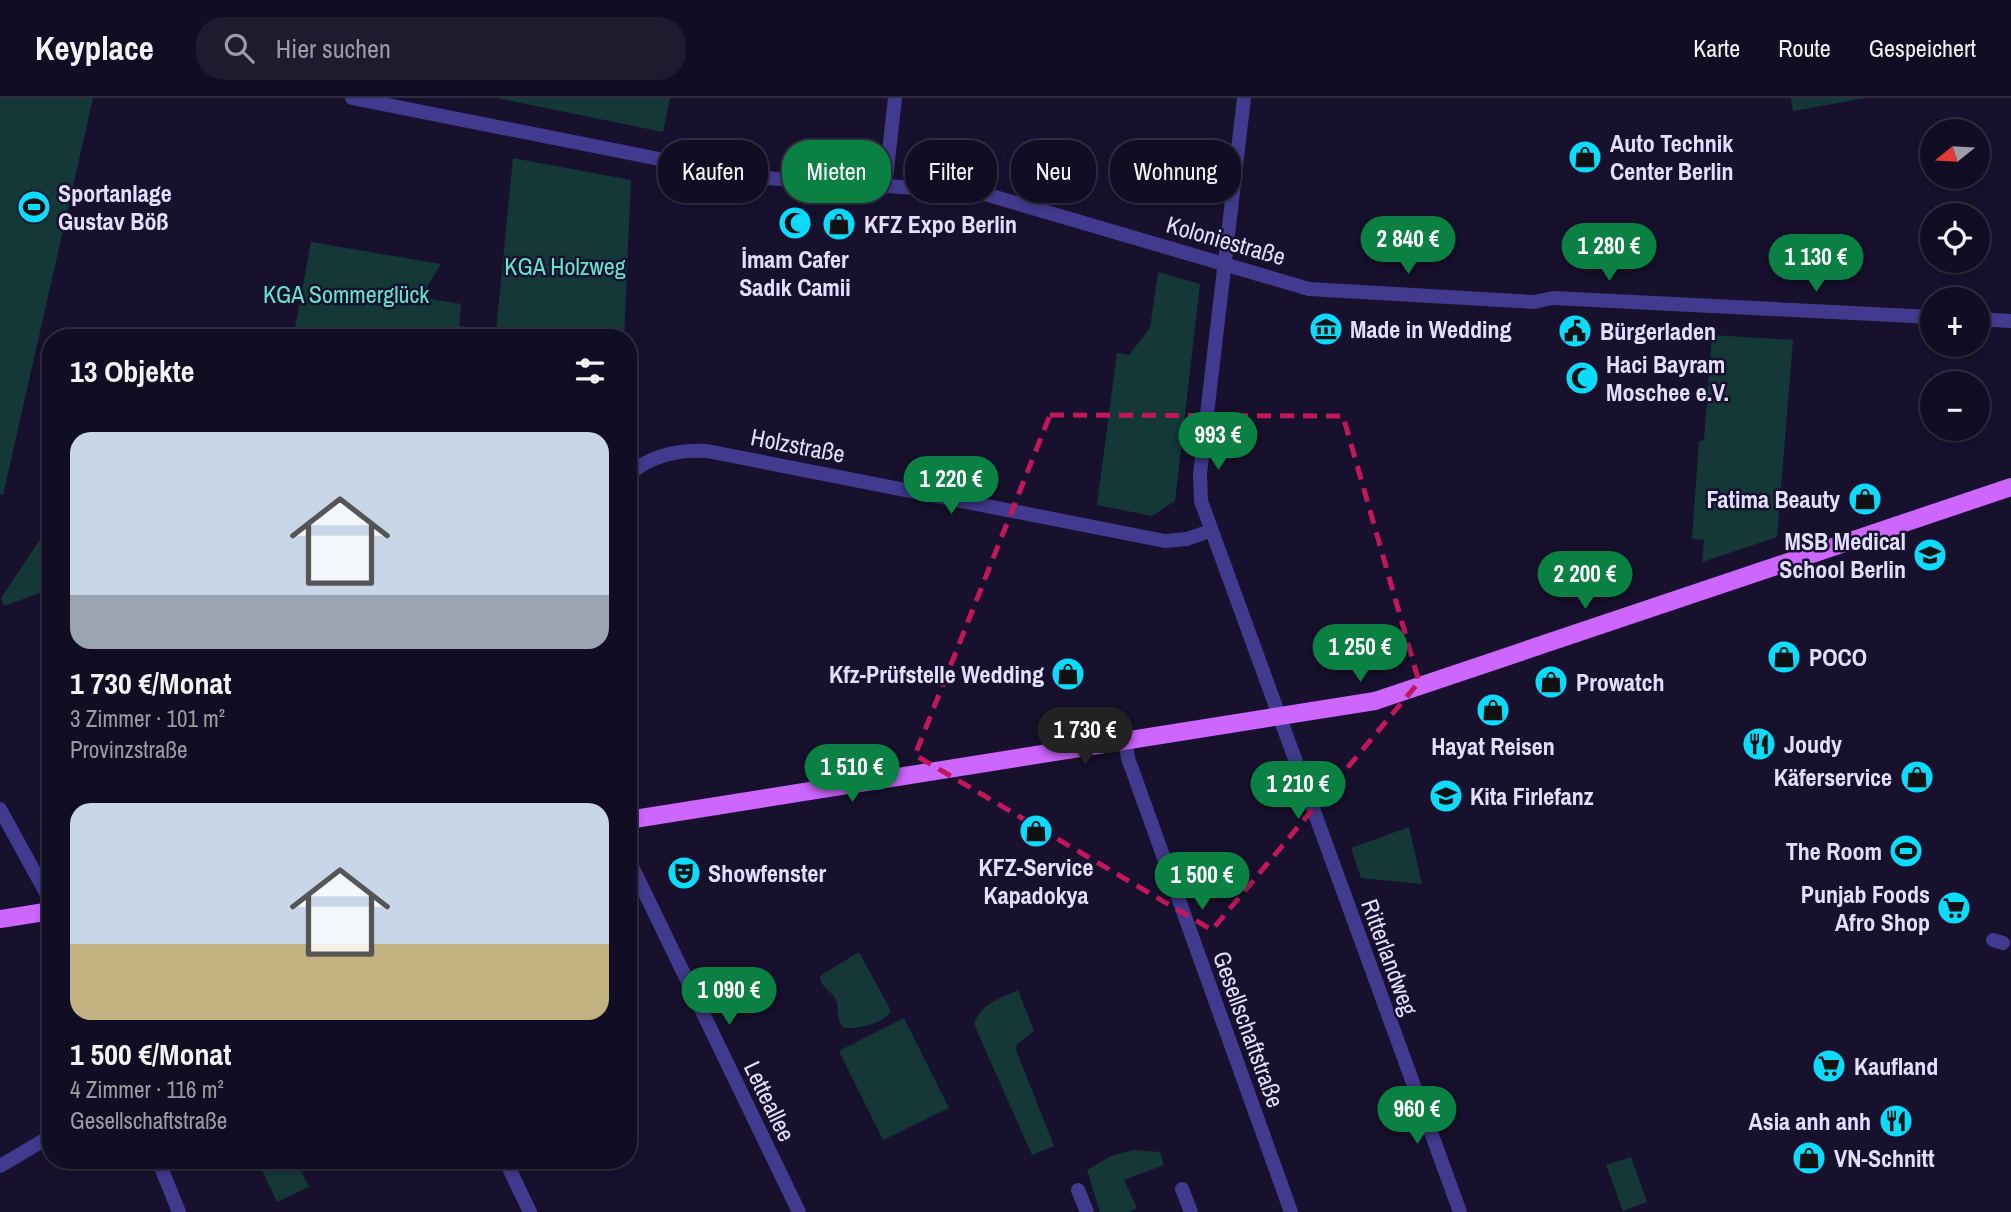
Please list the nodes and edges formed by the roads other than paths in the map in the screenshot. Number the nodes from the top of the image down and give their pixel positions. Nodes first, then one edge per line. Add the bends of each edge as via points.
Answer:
1 (352, 98) edge
2 (895, 98) edge
3 (1244, 98) edge
4 (890, 140) edge
5 (782, 179) edge
6 (891, 187) edge
7 (1225, 264) junction
8 (1920, 316) edge
9 (1990, 320) edge
10 (2011, 321) edge
11 (637, 469) edge
12 (2011, 487) edge
13 (1210, 531) junction
14 (1279, 717) junction
15 (1125, 741) junction
16 (0, 809) edge
17 (637, 819) edge
18 (637, 877) edge
19 (42, 886) edge
20 (42, 912) edge
21 (0, 919) edge
22 (42, 1141) edge
23 (0, 1166) edge
24 (162, 1169) edge
25 (509, 1169) edge
26 (1182, 1189) dead end
27 (1078, 1190) dead end
28 (179, 1212) edge
29 (530, 1212) edge
30 (799, 1212) edge
31 (1087, 1212) edge
32 (1191, 1212) edge
33 (1291, 1212) edge
34 (1460, 1212) edge

1 - 5 street, Koloniestraße
2 - 4 street
3 - 7 street, Ritterlandweg
6 - 7 street, Koloniestraße via 978,192
7 - 8 street, Koloniestraße via 1309,289
7 - 13 street, Ritterlandweg via 1199,481
9 - 10 street
11 - 13 street, Holzstraße via 666,454 707,451 1165,541
12 - 14 main road via 1396,695
13 - 14 street, Ritterlandweg
14 - 15 main road
14 - 34 street, Ritterlandweg
15 - 17 main road
15 - 33 street, Gesellschaftstraße
16 - 19 street
18 - 30 street, Letteallee
20 - 21 main road
22 - 23 street
24 - 28 street
25 - 29 street
26 - 32 street
27 - 31 street

